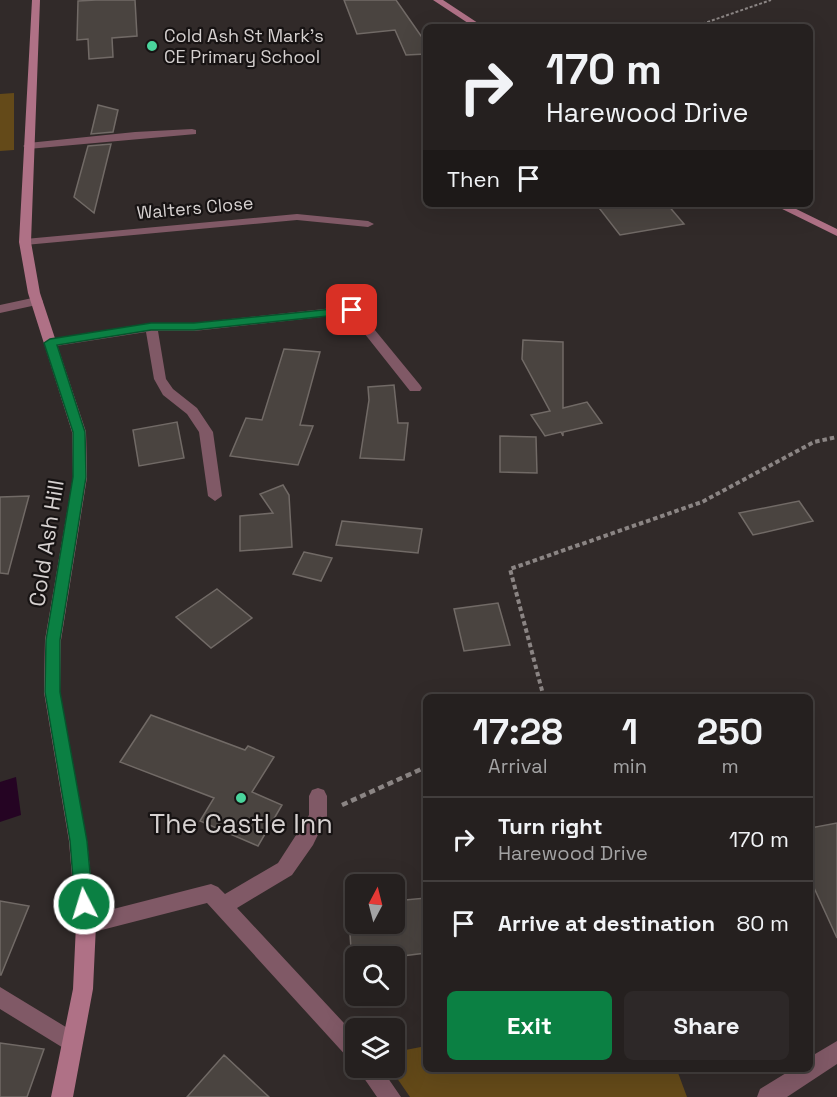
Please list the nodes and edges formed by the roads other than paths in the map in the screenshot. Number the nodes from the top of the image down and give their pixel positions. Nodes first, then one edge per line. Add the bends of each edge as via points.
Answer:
1 (36, 0) edge
2 (436, 0) edge
3 (475, 24) edge
4 (192, 132) dead end
5 (28, 146) junction
6 (783, 207) edge
7 (368, 224) dead end
8 (837, 234) edge
9 (25, 242) junction
10 (37, 301) junction
11 (0, 309) edge
12 (151, 327) junction
13 (50, 343) junction
14 (415, 388) dead end
15 (215, 496) dead end
16 (318, 796) dead end
17 (223, 906) junction
18 (86, 926) junction
19 (0, 997) edge
20 (345, 1040) edge
21 (72, 1042) junction
22 (837, 1052) edge
23 (813, 1068) edge
24 (806, 1072) edge
25 (376, 1078) edge
26 (62, 1097) edge
27 (390, 1097) edge
28 (768, 1097) edge

1 - 5 street, Cold Ash Hill
2 - 3 street
4 - 5 street
5 - 9 street, Cold Ash Hill
6 - 8 street
7 - 9 street, Walters Close via 297,217
9 - 10 street, Cold Ash Hill
10 - 11 street
10 - 13 street, Cold Ash Hill
12 - 13 street
12 - 14 street via 194,327 352,310
12 - 15 street via 160,379 168,392 192,411 206,432
13 - 18 street, Cold Ash Hill via 79,432 80,477 53,640 52,692 78,841
16 - 17 street via 318,816 285,869
17 - 18 street via 211,893
17 - 20 street
18 - 21 street, Cold Ash Hill via 83,989
19 - 21 street
21 - 26 street, Cold Ash Hill
22 - 23 street
24 - 28 street
25 - 27 street

